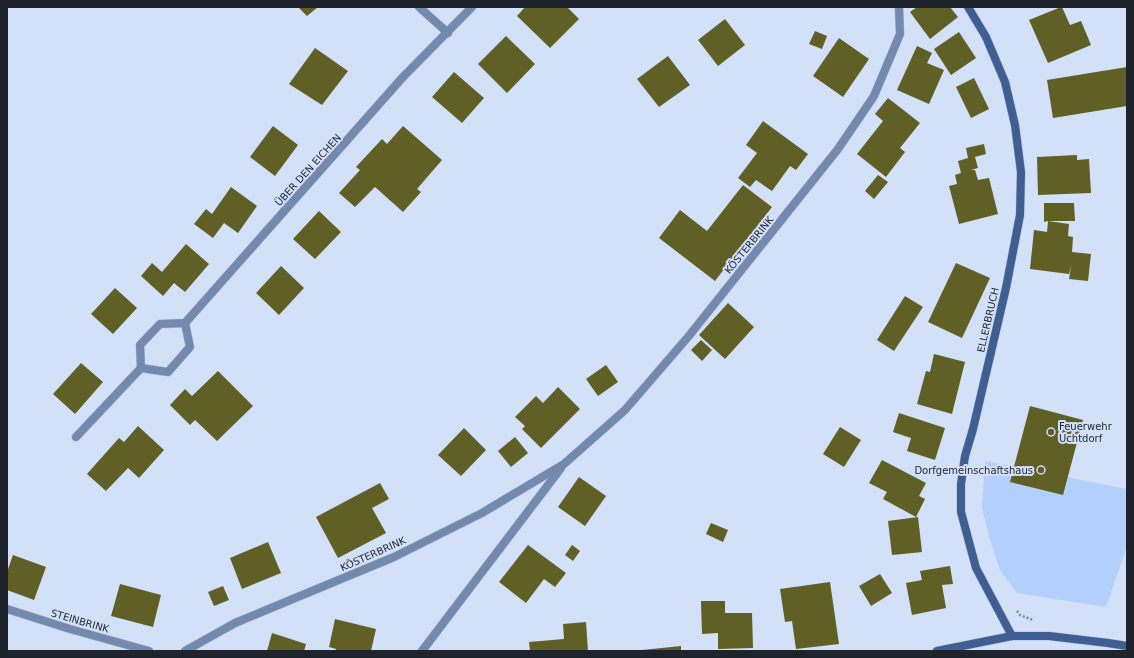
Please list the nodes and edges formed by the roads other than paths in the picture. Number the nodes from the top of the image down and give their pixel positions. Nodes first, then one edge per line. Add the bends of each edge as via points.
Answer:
1 (419, 7) edge
2 (472, 7) edge
3 (899, 7) edge
4 (968, 7) edge
5 (448, 33) junction
6 (185, 323) junction
7 (141, 368) junction
8 (76, 437) dead end
9 (564, 464) junction
10 (7, 609) edge
11 (1012, 636) junction
12 (1127, 646) edge
13 (149, 651) edge
14 (185, 651) edge
15 (422, 651) edge
16 (937, 651) edge

1 - 5 street
2 - 5 street, ÜBER DEN EICHEN
3 - 9 street, KÖSTERBRINK via 900,34 874,96 838,149 688,337 625,410
4 - 11 street, ELLERBRUCH via 986,37 1005,82 1016,125 1022,172 1020,215 1006,288 965,456 961,484 961,512 976,568
5 - 6 street, ÜBER DEN EICHEN via 403,77
6 - 7 street via 160,324 140,345
6 - 7 street via 190,347 168,372
7 - 8 street
9 - 14 street, KÖSTERBRINK via 482,513 394,558 235,623
9 - 15 street, KÖSTERBRINK
10 - 13 street, STEINBRINK
11 - 12 street via 1049,636
11 - 16 street

